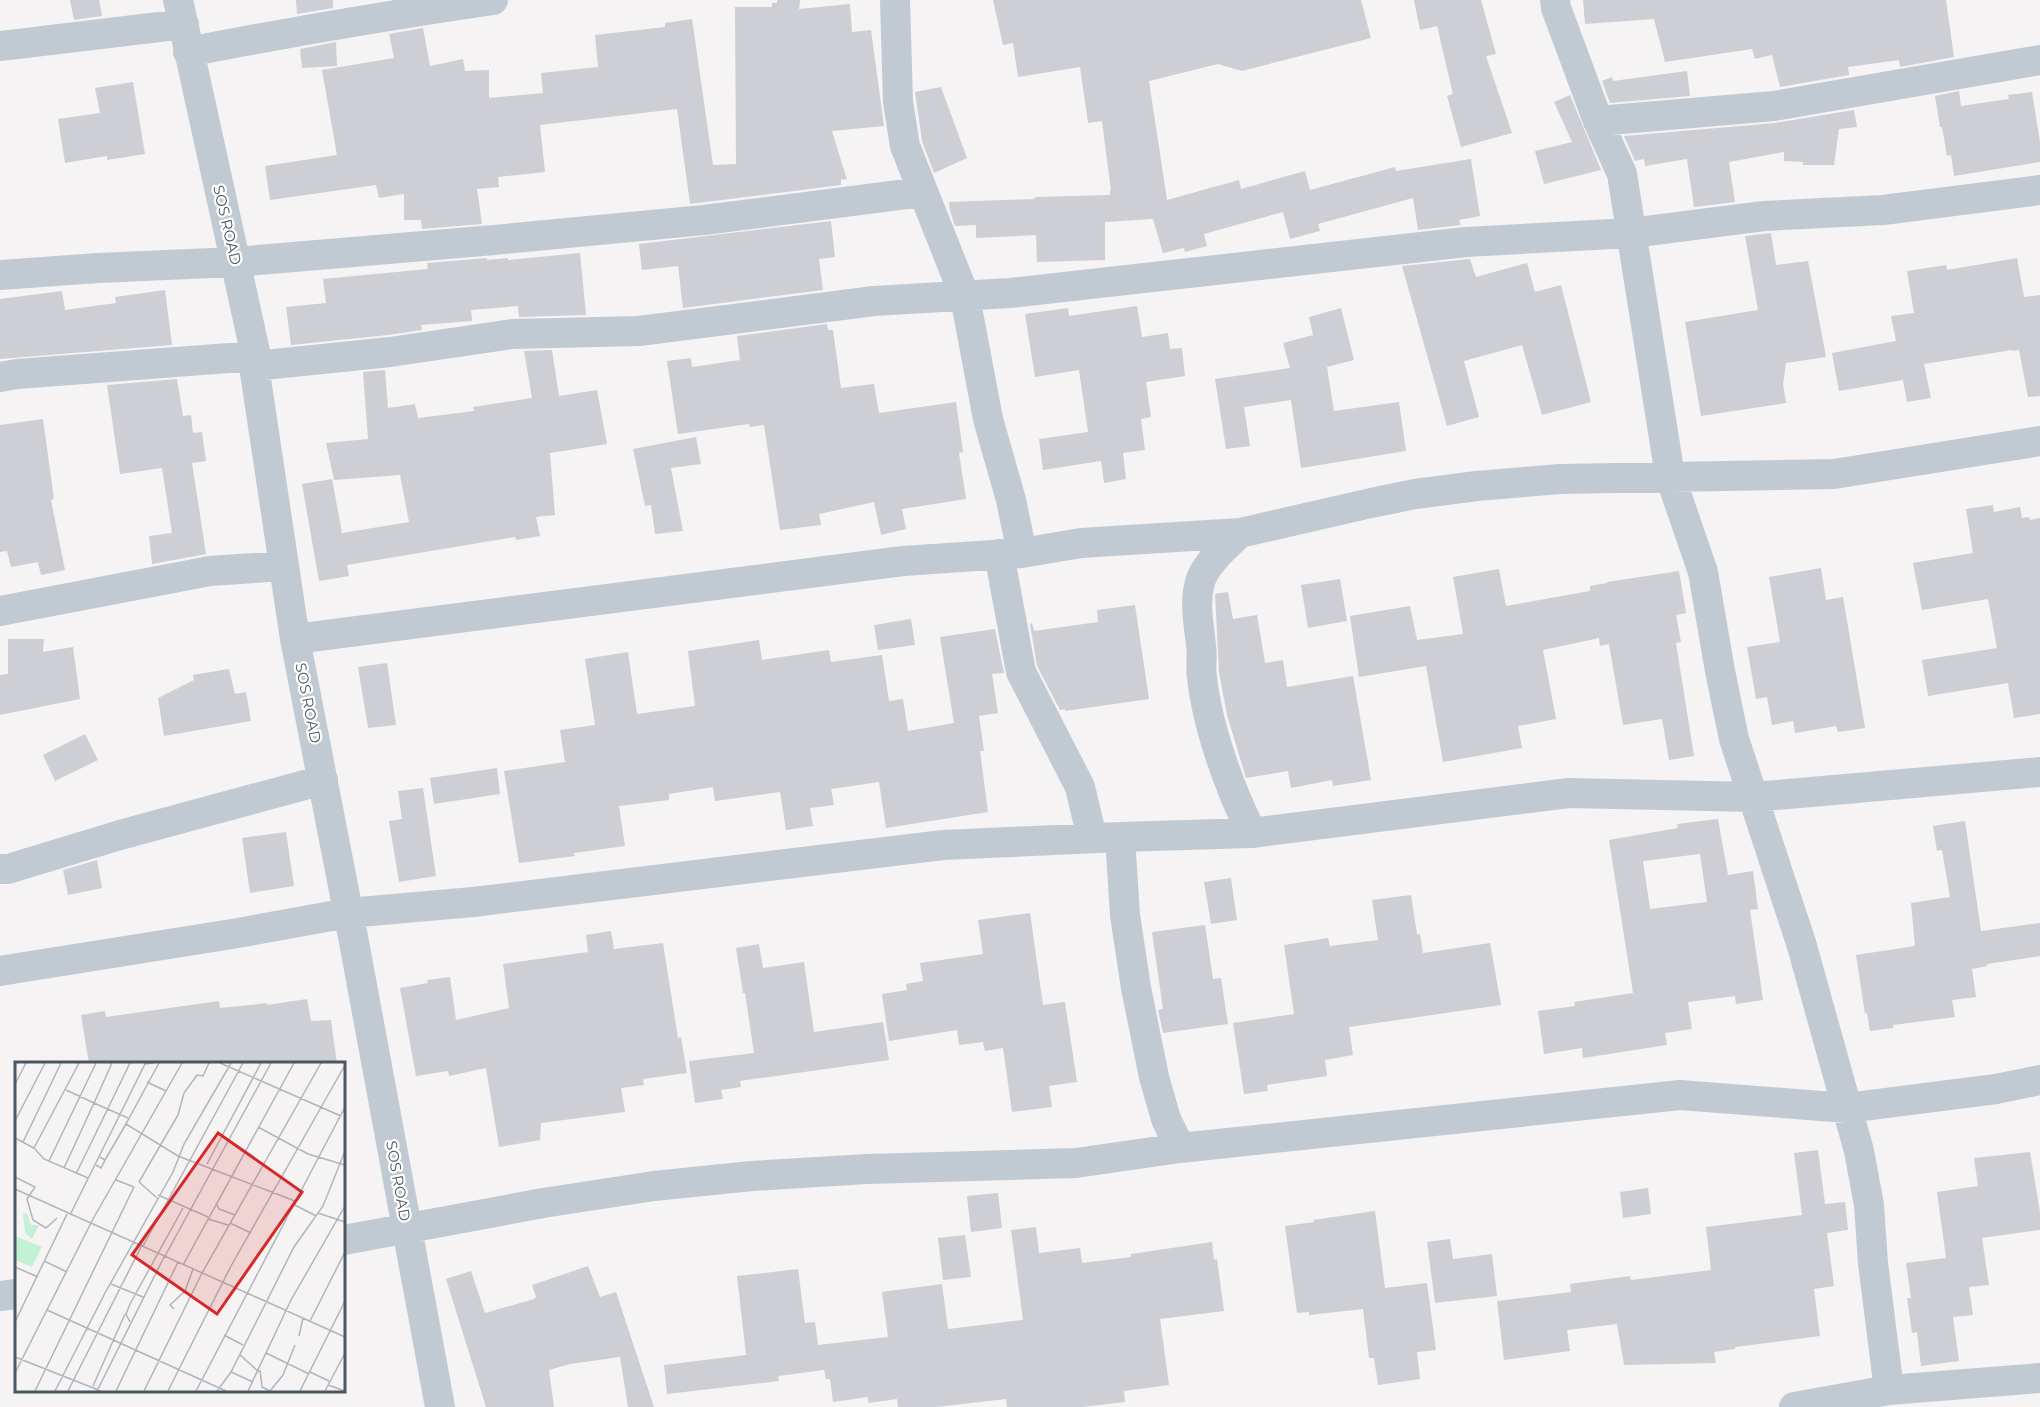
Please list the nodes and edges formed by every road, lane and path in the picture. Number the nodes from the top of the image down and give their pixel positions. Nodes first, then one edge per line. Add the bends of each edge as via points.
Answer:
1 (493, 0) edge
2 (895, 0) edge
3 (1555, 0) edge
4 (184, 25) edge
5 (0, 46) edge
6 (2040, 60) edge
7 (1598, 121) junction
8 (2040, 190) edge
9 (922, 192) junction
10 (1631, 233) junction
11 (235, 262) junction
12 (0, 275) edge
13 (965, 297) junction
14 (255, 361) junction
15 (0, 377) edge
16 (2040, 441) edge
17 (1670, 477) junction
18 (1240, 533) junction
19 (1010, 554) junction
20 (283, 566) junction
21 (0, 611) edge
22 (295, 639) junction
23 (2040, 772) edge
24 (323, 780) junction
25 (1754, 797) junction
26 (1252, 833) junction
27 (1106, 837) junction
28 (0, 869) edge
29 (348, 913) junction
30 (0, 971) edge
31 (2040, 1080) edge
32 (1847, 1108) junction
33 (1180, 1148) junction
34 (407, 1229) junction
35 (345, 1240) edge
36 (15, 1294) edge
37 (0, 1296) edge
38 (2040, 1378) edge
39 (1889, 1390) junction
40 (1839, 1403) edge
41 (440, 1407) edge
42 (1794, 1407) edge

1 - 4 street via 290,32
2 - 9 street via 898,102 905,146
3 - 7 street
4 - 5 street
4 - 11 street, SOS ROAD
6 - 7 street via 1774,106
7 - 10 street via 1622,174
8 - 10 street via 1883,210 1764,216
9 - 11 street via 704,220
9 - 13 street
10 - 13 street via 1466,242
10 - 17 street
11 - 12 street
11 - 14 street, SOS ROAD
13 - 14 street via 874,301 639,331 512,334 390,352
13 - 19 street via 988,419 1011,500
14 - 15 street
14 - 20 street, SOS ROAD
16 - 17 street via 1834,474
17 - 18 street via 1560,479 1466,487 1382,501
17 - 25 street via 1703,572 1734,739
18 - 19 street via 1081,543
18 - 26 street via 1200,581 1197,613 1202,677 1211,719
19 - 22 street via 892,562
19 - 27 street via 1021,672
20 - 21 street via 210,571
20 - 22 street, SOS ROAD
22 - 24 street, SOS ROAD
23 - 25 street
24 - 28 street
24 - 29 street, SOS ROAD
25 - 26 street via 1569,793
25 - 32 street via 1802,946
26 - 27 street
27 - 29 street via 943,845 473,902
27 - 33 street via 1125,915 1154,1077 1166,1119
29 - 30 street
29 - 34 street, SOS ROAD
31 - 32 street
32 - 33 street via 1680,1095
32 - 39 street via 1869,1205
33 - 34 street via 1076,1163 867,1169 654,1186
34 - 35 street
34 - 41 street, SOS ROAD
36 - 37 street
38 - 39 street
39 - 40 street
40 - 42 street

